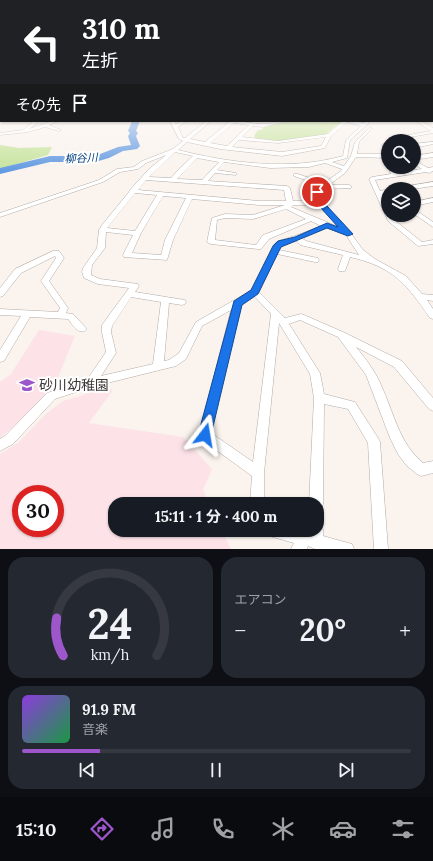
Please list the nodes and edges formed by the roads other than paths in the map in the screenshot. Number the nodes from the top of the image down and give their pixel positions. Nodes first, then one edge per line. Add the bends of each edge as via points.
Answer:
1 (36, 122) edge
2 (53, 122) edge
3 (172, 122) edge
4 (183, 122) edge
5 (208, 122) edge
6 (232, 122) edge
7 (239, 122) edge
8 (278, 122) edge
9 (346, 122) edge
10 (352, 122) edge
11 (420, 122) edge
12 (252, 124) junction
13 (45, 125) junction
14 (368, 125) edge
15 (175, 127) junction
16 (59, 130) dead end
17 (433, 131) edge
18 (24, 132) junction
19 (0, 134) edge
20 (418, 134) edge
21 (329, 135) junction
22 (238, 138) junction
23 (185, 140) junction
24 (433, 143) edge
25 (206, 144) junction
26 (421, 145) edge
27 (228, 148) junction
28 (173, 150) junction
29 (381, 153) edge
30 (354, 155) junction
31 (433, 155) edge
32 (196, 156) junction
33 (421, 157) edge
34 (223, 160) junction
35 (326, 162) junction
36 (346, 168) junction
37 (430, 169) edge
38 (213, 171) junction
39 (234, 174) dead end
40 (433, 174) edge
41 (296, 175) dead end
42 (394, 175) joint
43 (144, 178) junction
44 (173, 180) junction
45 (203, 182) junction
46 (222, 184) junction
47 (433, 184) edge
48 (321, 186) junction
49 (421, 186) edge
50 (349, 187) dead end
51 (132, 191) junction
52 (378, 193) junction
53 (381, 193) edge
54 (161, 194) junction
55 (190, 196) junction
56 (218, 199) junction
57 (381, 199) edge
58 (433, 200) edge
59 (321, 203) junction
60 (421, 203) edge
61 (288, 205) junction
62 (0, 215) edge
63 (421, 216) edge
64 (311, 219) junction
65 (393, 222) edge
66 (431, 222) edge
67 (327, 226) junction
68 (102, 230) junction
69 (137, 233) junction
70 (348, 234) junction
71 (298, 238) junction
72 (433, 242) edge
73 (275, 251) junction
74 (347, 254) junction
75 (315, 260) dead end
76 (374, 261) junction
77 (342, 269) dead end
78 (255, 292) junction
79 (0, 294) edge
80 (129, 294) junction
81 (420, 297) junction
82 (433, 298) edge
83 (165, 300) junction
84 (182, 302) dead end
85 (237, 304) junction
86 (0, 312) edge
87 (28, 313) junction
88 (275, 314) junction
89 (61, 315) junction
90 (433, 316) edge
91 (283, 322) junction
92 (82, 330) dead end
93 (340, 334) junction
94 (0, 358) edge
95 (158, 366) junction
96 (91, 382) junction
97 (319, 398) junction
98 (433, 406) edge
99 (0, 445) edge
100 (433, 467) edge
101 (258, 473) junction
102 (257, 497) edge
103 (316, 497) edge
104 (297, 537) edge
105 (308, 540) edge
106 (347, 549) edge
107 (381, 549) edge

1 - 18 street
2 - 13 street
3 - 15 street
4 - 15 street
5 - 23 street
6 - 25 street
7 - 12 street
8 - 12 street via 264,126
9 - 21 street
10 - 14 street
11 - 17 street
12 - 22 street
13 - 16 street
13 - 18 street
14 - 30 street via 356,142
14 - 35 street via 348,140 345,157
15 - 23 street via 181,139
17 - 20 street
18 - 19 street
21 - 22 street via 278,142
21 - 27 street via 323,147 282,154
22 - 27 street
23 - 25 street
23 - 28 street
24 - 26 street
25 - 27 street
28 - 32 street
28 - 43 street
28 - 62 street via 136,168 120,170 101,181
29 - 30 street
30 - 36 street
31 - 33 street
32 - 34 street
32 - 44 street
34 - 35 street via 270,166
34 - 38 street
35 - 36 street
36 - 48 street
37 - 40 street
37 - 42 street
38 - 39 street
38 - 45 street
41 - 48 street
42 - 52 street via 372,179
43 - 44 street
43 - 51 street
44 - 45 street
45 - 46 street
46 - 56 street
46 - 61 street via 287,188
47 - 49 street
48 - 50 street
48 - 59 street via 317,192
51 - 54 street
51 - 68 street
52 - 53 street
52 - 57 street
54 - 55 street
54 - 69 street
55 - 56 street
55 - 69 street via 169,240 164,258 127,255
56 - 61 street
58 - 60 street
59 - 61 street
59 - 70 street
61 - 64 street
61 - 64 street via 253,218 225,216 214,219 211,242 258,247 266,237
63 - 66 street
64 - 67 street
65 - 72 street via 421,244
67 - 70 street
67 - 71 street
68 - 69 street
68 - 80 street via 101,247 86,273 90,279 135,286
70 - 76 street via 364,255
71 - 73 street via 281,243
71 - 74 street via 303,243
73 - 75 street
73 - 78 street
74 - 76 street
74 - 77 street
76 - 81 street via 401,276
78 - 85 street
78 - 88 street
79 - 89 street via 18,271 56,253 60,258 46,281 64,308
80 - 83 street
80 - 96 street via 107,325 111,353
81 - 82 street
81 - 90 street
83 - 84 street
83 - 95 street
85 - 95 street via 199,324 184,356 172,363
85 - 101 street via 205,435
86 - 87 street
87 - 89 street
87 - 94 street
88 - 91 street
88 - 101 street
89 - 92 street via 70,316
91 - 93 street via 301,317
91 - 97 street via 315,373
93 - 98 street via 398,364
93 - 100 street via 370,373 403,451 412,464 421,470
95 - 96 street
96 - 99 street via 52,396 9,440
97 - 103 street
97 - 107 street via 351,405 374,442
101 - 102 street
104 - 105 street
105 - 106 street

